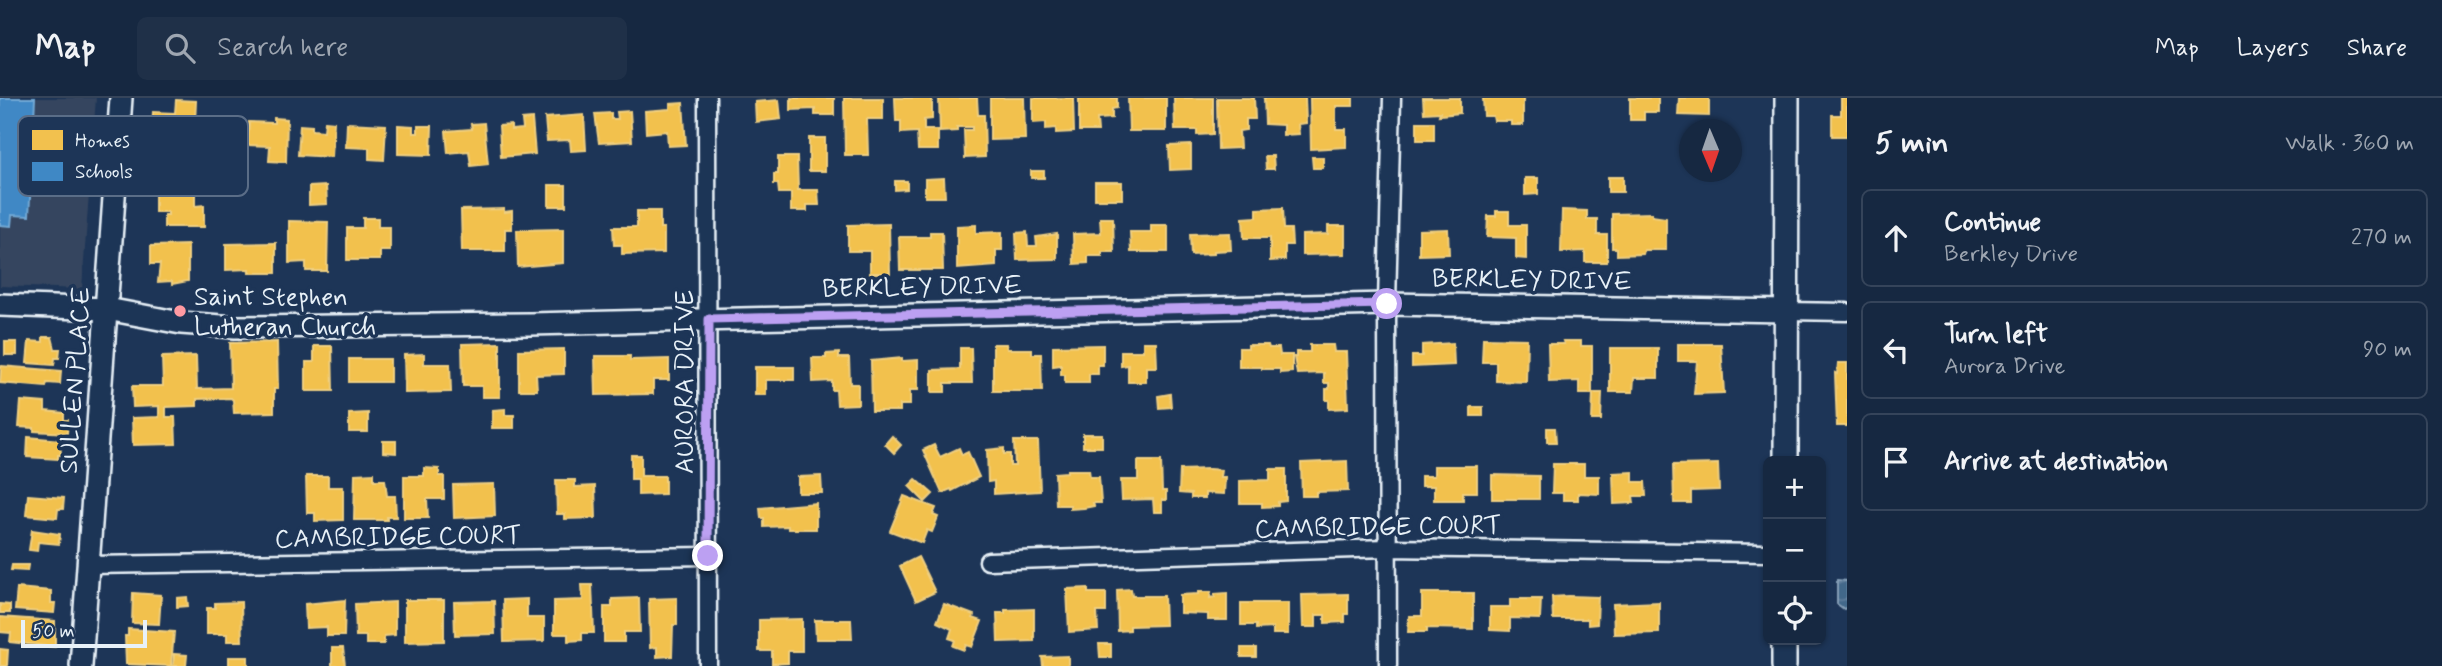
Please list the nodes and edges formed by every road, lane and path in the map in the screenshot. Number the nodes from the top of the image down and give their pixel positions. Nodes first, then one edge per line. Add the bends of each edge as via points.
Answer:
1 (121, 98) edge
2 (707, 98) edge
3 (1392, 98) edge
4 (1787, 98) edge
5 (120, 116) edge
6 (114, 196) edge
7 (0, 304) edge
8 (1387, 304) junction
9 (107, 309) junction
10 (1786, 311) junction
11 (1847, 312) edge
12 (709, 319) junction
13 (1786, 456) edge
14 (1387, 548) junction
15 (1763, 553) edge
16 (708, 556) junction
17 (988, 561) dead end
18 (88, 565) junction
19 (1784, 645) edge
20 (81, 666) edge
21 (708, 666) edge
22 (1388, 666) edge
23 (1784, 666) edge

1 - 5 street, SULLEN PLACE
2 - 12 street, AURORA DRIVE
3 - 8 street
4 - 10 main road
6 - 9 street, SULLEN PLACE
7 - 9 street, BERKLEY DRIVE
8 - 10 street, BERKLEY DRIVE
8 - 12 street, BERKLEY DRIVE
8 - 14 street
9 - 12 street, BERKLEY DRIVE via 181,323 235,327
9 - 18 street, SULLEN PLACE
10 - 11 street, BERKLEY DRIVE
10 - 13 main road
12 - 16 street, AURORA DRIVE
14 - 15 street, CAMBRIDGE COURT
14 - 17 street, CAMBRIDGE COURT
14 - 22 street
16 - 18 street, CAMBRIDGE COURT
16 - 21 street, AURORA DRIVE
18 - 20 street, SULLEN PLACE
19 - 23 main road

